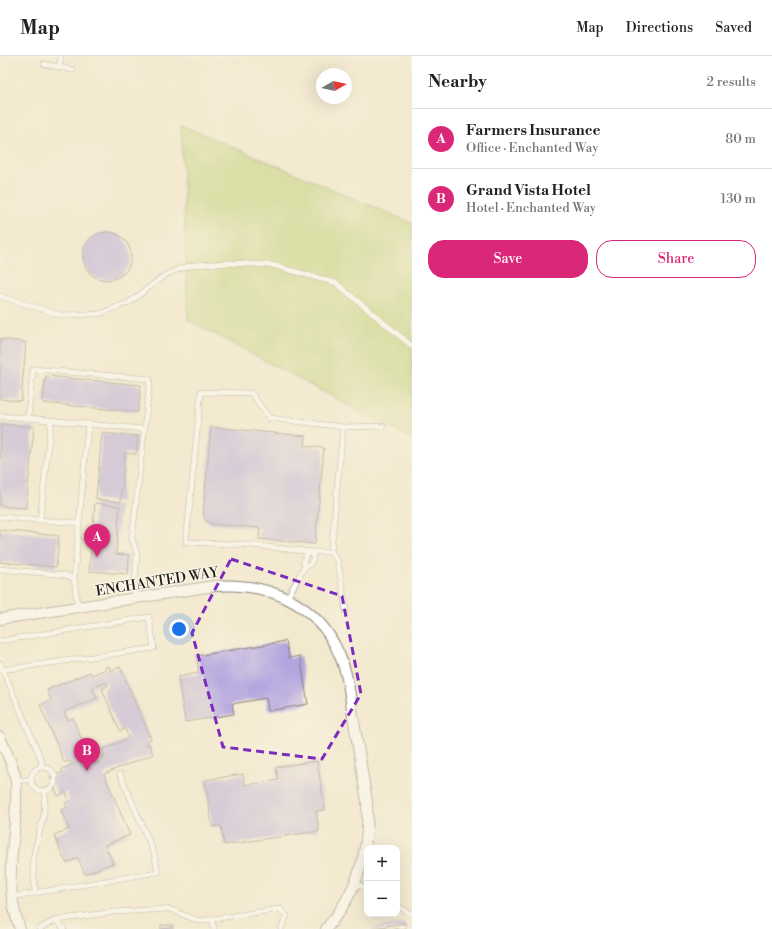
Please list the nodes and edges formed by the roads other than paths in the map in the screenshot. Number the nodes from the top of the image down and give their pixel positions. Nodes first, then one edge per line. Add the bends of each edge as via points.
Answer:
1 (61, 56) edge
2 (44, 64) dead end
3 (59, 67) junction
4 (73, 70) dead end
5 (0, 296) edge
6 (412, 346) edge
7 (0, 416) edge
8 (28, 418) junction
9 (51, 420) junction
10 (88, 424) junction
11 (384, 426) dead end
12 (343, 427) junction
13 (144, 429) junction
14 (0, 516) edge
15 (40, 520) junction
16 (79, 523) junction
17 (312, 552) junction
18 (331, 552) junction
19 (0, 569) edge
20 (74, 579) junction
21 (134, 598) junction
22 (287, 598) junction
23 (78, 607) junction
24 (346, 610) dead end
25 (0, 620) edge
26 (0, 640) edge
27 (0, 663) edge
28 (2, 670) junction
29 (0, 737) edge
30 (42, 767) junction
31 (120, 774) dead end
32 (16, 780) junction
33 (31, 780) junction
34 (45, 790) junction
35 (355, 883) junction
36 (364, 888) edge
37 (35, 893) junction
38 (8, 898) junction
39 (400, 908) edge
40 (412, 914) edge
41 (212, 919) junction
42 (56, 920) junction
43 (20, 929) edge
44 (39, 929) edge
45 (64, 929) edge
46 (214, 929) edge
47 (281, 929) edge
48 (326, 929) edge

1 - 3 lane
2 - 3 lane
3 - 4 lane
5 - 6 lane via 60,315 99,314 130,302 165,275 179,269 194,265 228,263 272,265 336,283
7 - 8 lane
8 - 9 lane
8 - 13 lane via 33,369 150,379
9 - 10 lane
9 - 15 lane
10 - 13 lane
10 - 16 lane
11 - 12 lane
12 - 17 lane via 269,418 251,393 201,392 186,542 250,545
12 - 18 lane
13 - 21 lane via 132,539 137,554
14 - 15 lane
15 - 16 lane
16 - 20 lane
17 - 18 lane
17 - 22 lane via 307,554 303,562 305,566
18 - 24 lane via 338,562
19 - 20 lane via 66,575
20 - 23 lane
21 - 22 street, ENCHANTED WAY via 231,584 263,589
21 - 23 street, ENCHANTED WAY
22 - 35 street, ENCHANTED WAY via 311,616 328,634 339,653 347,676 368,819 364,855
23 - 25 street, ENCHANTED WAY
26 - 28 lane via 149,617 154,648
27 - 28 lane
28 - 30 lane via 41,759
29 - 32 street
30 - 33 lane via 33,773
30 - 34 lane via 52,772 55,779 52,787
31 - 37 lane via 154,854 158,872
32 - 33 lane
32 - 38 street via 16,813 5,867
33 - 34 lane via 34,787
34 - 37 lane via 44,814 33,858
35 - 36 lane
35 - 48 street, ENCHANTED WAY via 343,907
37 - 38 lane
38 - 43 street
39 - 40 lane
41 - 42 lane via 199,921 169,908
41 - 46 lane
41 - 47 lane via 280,909 287,916
42 - 44 lane
42 - 45 lane

